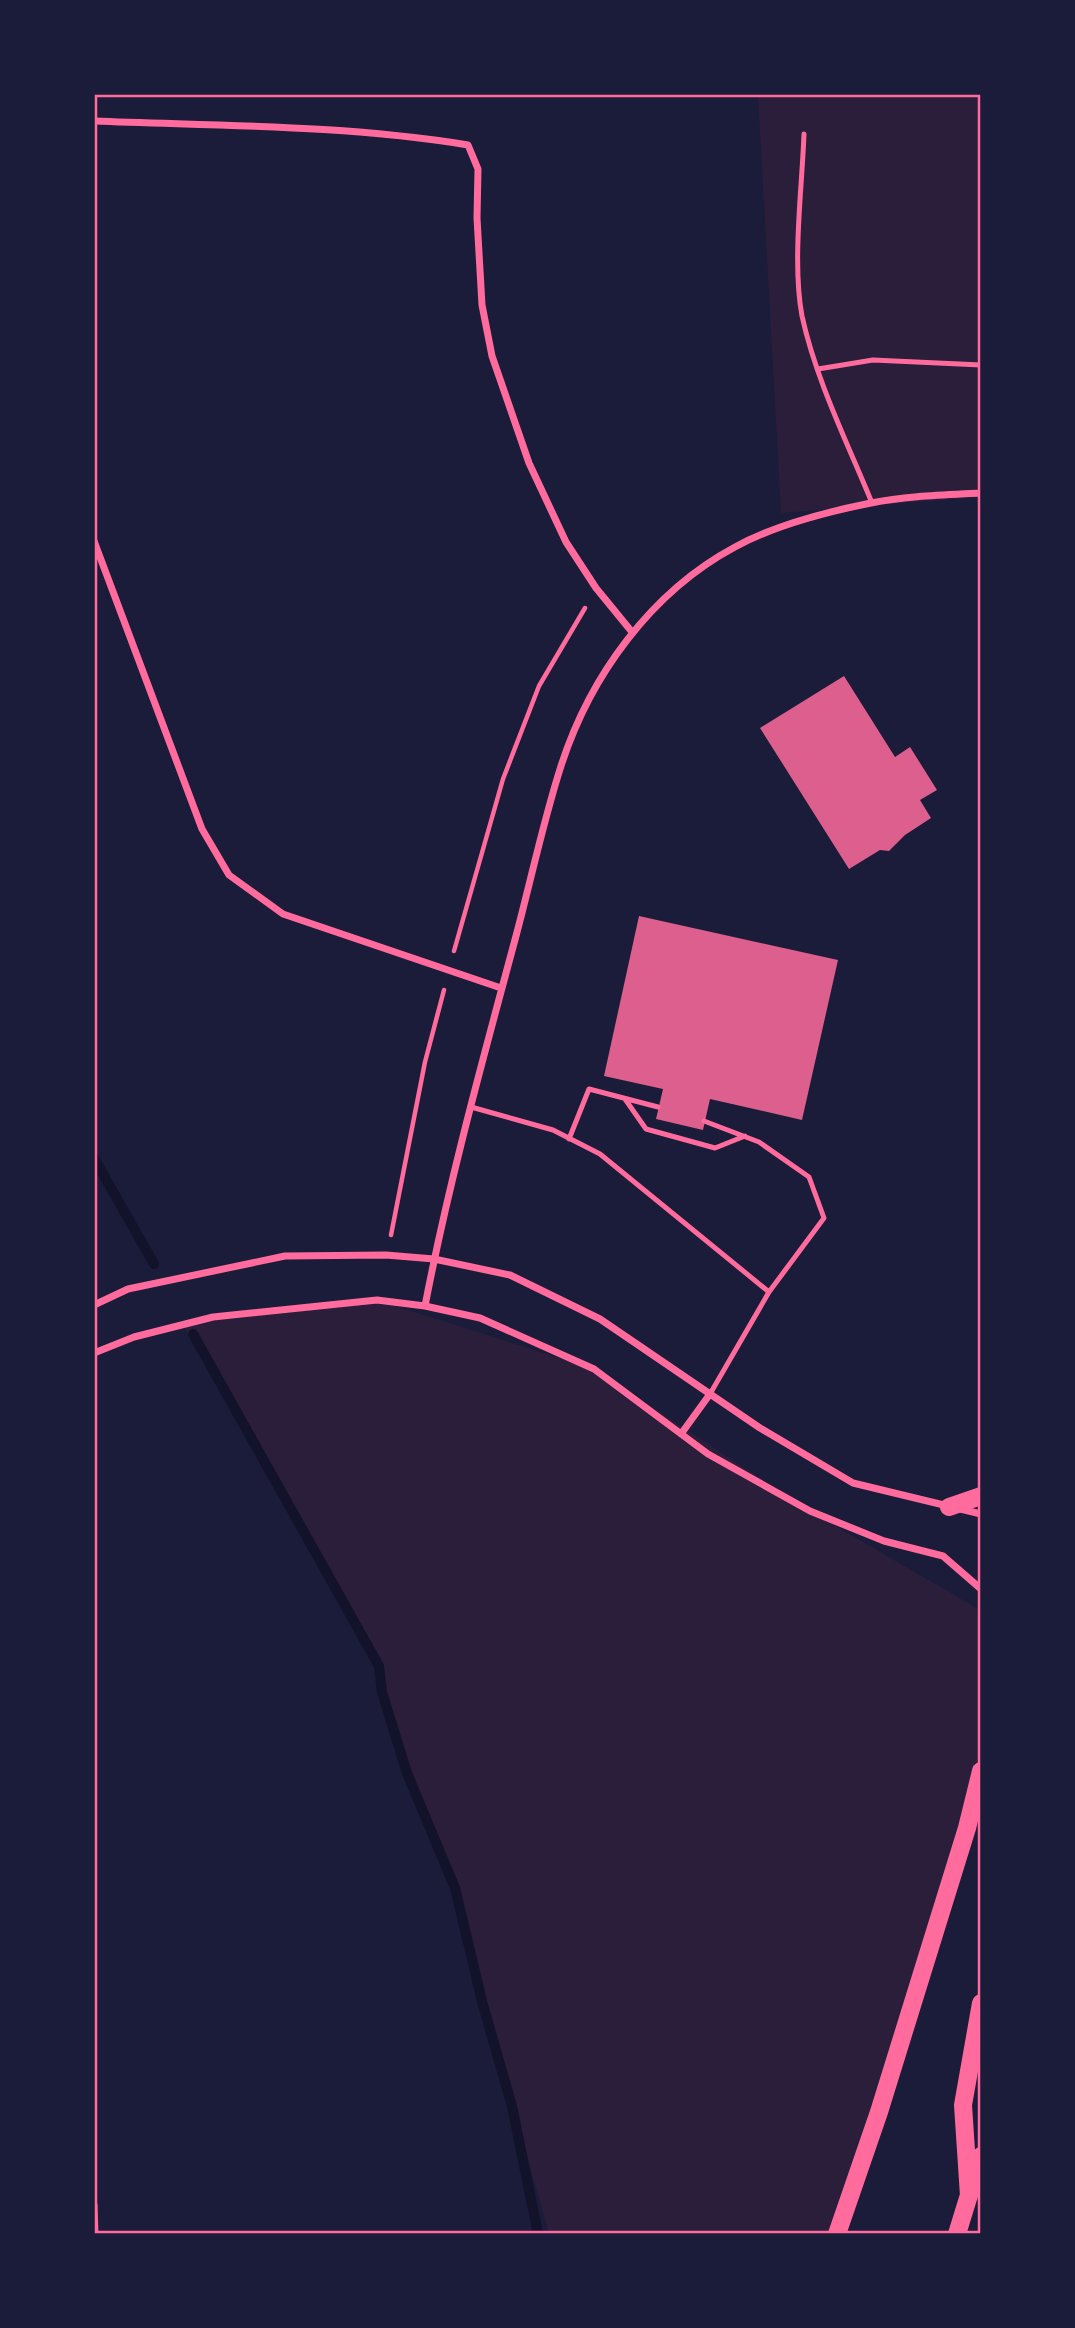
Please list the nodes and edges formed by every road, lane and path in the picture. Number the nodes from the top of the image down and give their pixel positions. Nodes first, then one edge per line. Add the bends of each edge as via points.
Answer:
1 (94, 121) edge
2 (804, 134) dead end
3 (981, 365) edge
4 (818, 369) junction
5 (981, 492) edge
6 (872, 503) junction
7 (94, 541) edge
8 (597, 587) junction
9 (632, 632) junction
10 (449, 970) junction
11 (501, 988) junction
12 (625, 1099) junction
13 (471, 1107) junction
14 (659, 1107) dead end
15 (704, 1121) dead end
16 (745, 1136) junction
17 (569, 1139) junction
18 (386, 1255) junction
19 (434, 1259) junction
20 (769, 1292) junction
21 (94, 1305) edge
22 (425, 1306) junction
23 (94, 1353) edge
24 (710, 1394) junction
25 (681, 1434) junction
26 (981, 1496) edge
27 (949, 1507) junction
28 (981, 1514) edge
29 (981, 1589) edge
30 (981, 1771) edge
31 (981, 2003) edge
32 (981, 2157) edge
33 (969, 2196) junction
34 (94, 2205) edge
35 (95, 2234) edge
36 (837, 2234) edge
37 (957, 2234) edge

1 - 8 street via 400,135 468,145 478,169 482,305 492,356 529,463 566,542
2 - 4 lane via 798,273 802,316
3 - 4 lane via 873,360
4 - 6 lane
5 - 6 street
6 - 9 street via 808,518 735,546 683,581
7 - 10 street via 202,829 229,875 283,915
8 - 9 street
8 - 10 path via 539,686 503,779
9 - 11 street via 593,690 561,764
10 - 11 street
10 - 18 path via 425,1062
11 - 13 street
12 - 14 lane
12 - 16 lane via 646,1129 715,1148
12 - 17 lane via 589,1089
13 - 17 lane via 553,1130
13 - 19 street
15 - 16 lane
16 - 20 lane via 809,1177 824,1218
17 - 20 lane via 600,1154
18 - 19 street
18 - 21 street via 285,1256 128,1289
19 - 22 street
19 - 24 street via 510,1275 600,1320
20 - 24 lane
22 - 23 street via 377,1300 213,1317 134,1337
22 - 25 street via 480,1318 594,1369
24 - 25 street
24 - 27 street via 853,1483
25 - 29 street via 810,1511 884,1541 943,1556
26 - 27 main road
27 - 28 street
30 - 36 main road via 895,2060
31 - 33 main road via 963,2105
32 - 33 main road
33 - 37 main road
34 - 35 street

